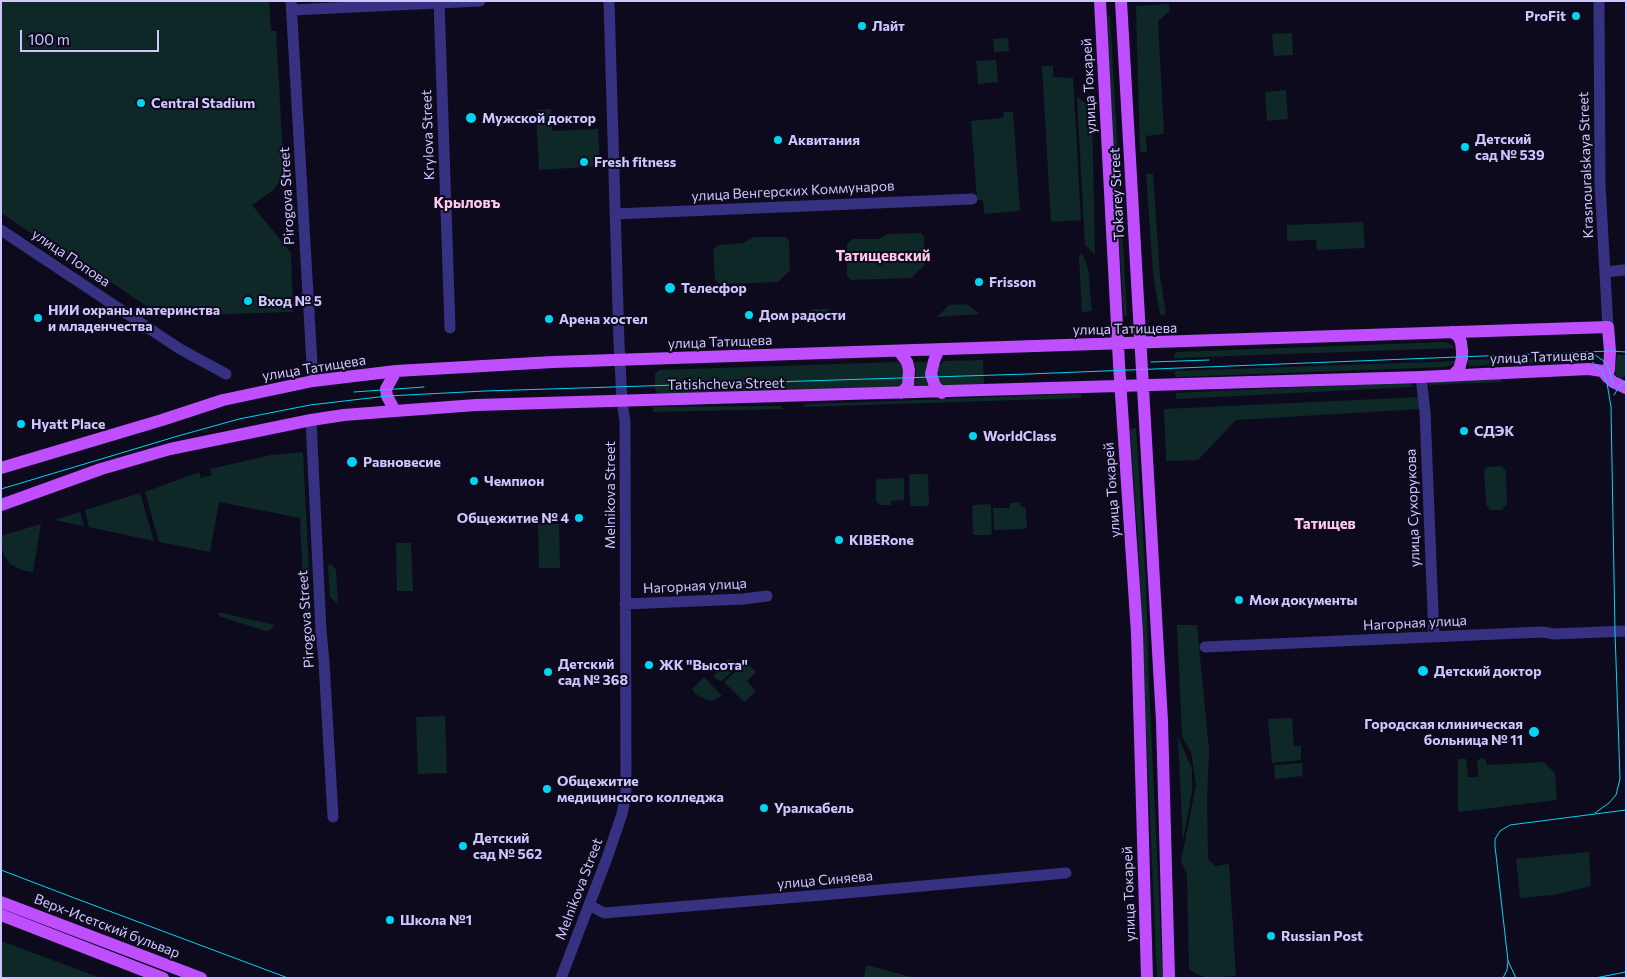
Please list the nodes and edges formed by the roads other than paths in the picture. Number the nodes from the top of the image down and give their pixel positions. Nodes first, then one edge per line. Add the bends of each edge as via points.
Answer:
1 (480, 1) edge
2 (609, 1) edge
3 (1100, 1) edge
4 (1121, 1) edge
5 (1599, 1) edge
6 (439, 2) edge
7 (291, 6) edge
8 (972, 199) dead end
9 (615, 214) junction
10 (1, 230) edge
11 (1624, 270) dead end
12 (1605, 272) junction
13 (1608, 327) junction
14 (450, 328) dead end
15 (1452, 332) junction
16 (1140, 342) junction
17 (1118, 343) junction
18 (940, 350) junction
19 (899, 351) junction
20 (620, 360) junction
21 (396, 371) junction
22 (226, 374) dead end
23 (1453, 375) junction
24 (1607, 377) junction
25 (1421, 378) junction
26 (313, 381) junction
27 (1120, 386) junction
28 (1143, 386) junction
29 (1626, 388) edge
30 (942, 392) junction
31 (901, 393) junction
32 (622, 402) junction
33 (395, 411) junction
34 (311, 420) junction
35 (1, 468) edge
36 (1, 505) edge
37 (767, 596) dead end
38 (626, 604) junction
39 (1626, 631) edge
40 (1434, 636) junction
41 (1205, 647) dead end
42 (333, 817) dead end
43 (1066, 874) dead end
44 (1, 902) edge
45 (589, 905) junction
46 (1, 916) edge
47 (163, 978) edge
48 (201, 978) edge
49 (561, 978) edge
50 (1146, 978) edge
51 (1169, 978) edge

1 - 6 street
2 - 9 street, Melnikova Street
3 - 17 main road, улица Токарей
4 - 16 main road, Tokarey Street
5 - 12 street, Krasnouralskaya Street via 1600,184
6 - 7 street
6 - 14 street, Krylova Street
7 - 26 street, Pirogova Street
8 - 9 street, улица Венгерских Коммунаров
9 - 20 street, Melnikova Street
10 - 22 street, улица Попова via 180,349
11 - 12 street
12 - 13 street, Krasnouralskaya Street
13 - 15 main road, улица Татищева
13 - 24 main road
15 - 16 main road, улица Татищева
15 - 23 main road via 1458,336 1462,351 1459,369
16 - 17 main road, улица Татищева
16 - 28 main road, Tokarey Street
17 - 18 main road, улица Татищева
17 - 27 main road, улица Токарей
18 - 19 main road, улица Татищева
18 - 30 main road via 934,361 932,377
19 - 20 main road, улица Татищева
19 - 31 main road via 909,370 908,386
20 - 21 main road, улица Татищева
20 - 32 street, Melnikova Street
21 - 26 main road, улица Татищева
21 - 33 main road via 386,388
23 - 24 main road, улица Татищева via 1589,369 1602,371
23 - 25 main road, улица Татищева
24 - 29 main road, улица Татищева
25 - 28 main road, улица Татищева
25 - 40 street, улица Сухорукова
26 - 35 main road, улица Татищева via 223,400
27 - 28 main road, Tatishcheva Street
27 - 30 main road, Tatishcheva Street
27 - 50 main road, улица Токарей via 1136,633
28 - 51 main road via 1162,721
30 - 31 main road, Tatishcheva Street
31 - 32 main road, Tatishcheva Street
32 - 33 main road, Tatishcheva Street via 476,405
32 - 38 street, Melnikova Street via 625,421
33 - 34 main road, Tatishcheva Street
34 - 36 main road, Tatishcheva Street via 170,449 101,469
34 - 42 street, Pirogova Street
37 - 38 street, Нагорная улица
38 - 45 street, Melnikova Street via 625,804
39 - 40 street, Нагорная улица
40 - 41 street, Нагорная улица
43 - 45 street, улица Синяева via 604,913
44 - 48 main road, Верх-Исетский бульвар
45 - 49 street, Melnikova Street
46 - 47 main road

